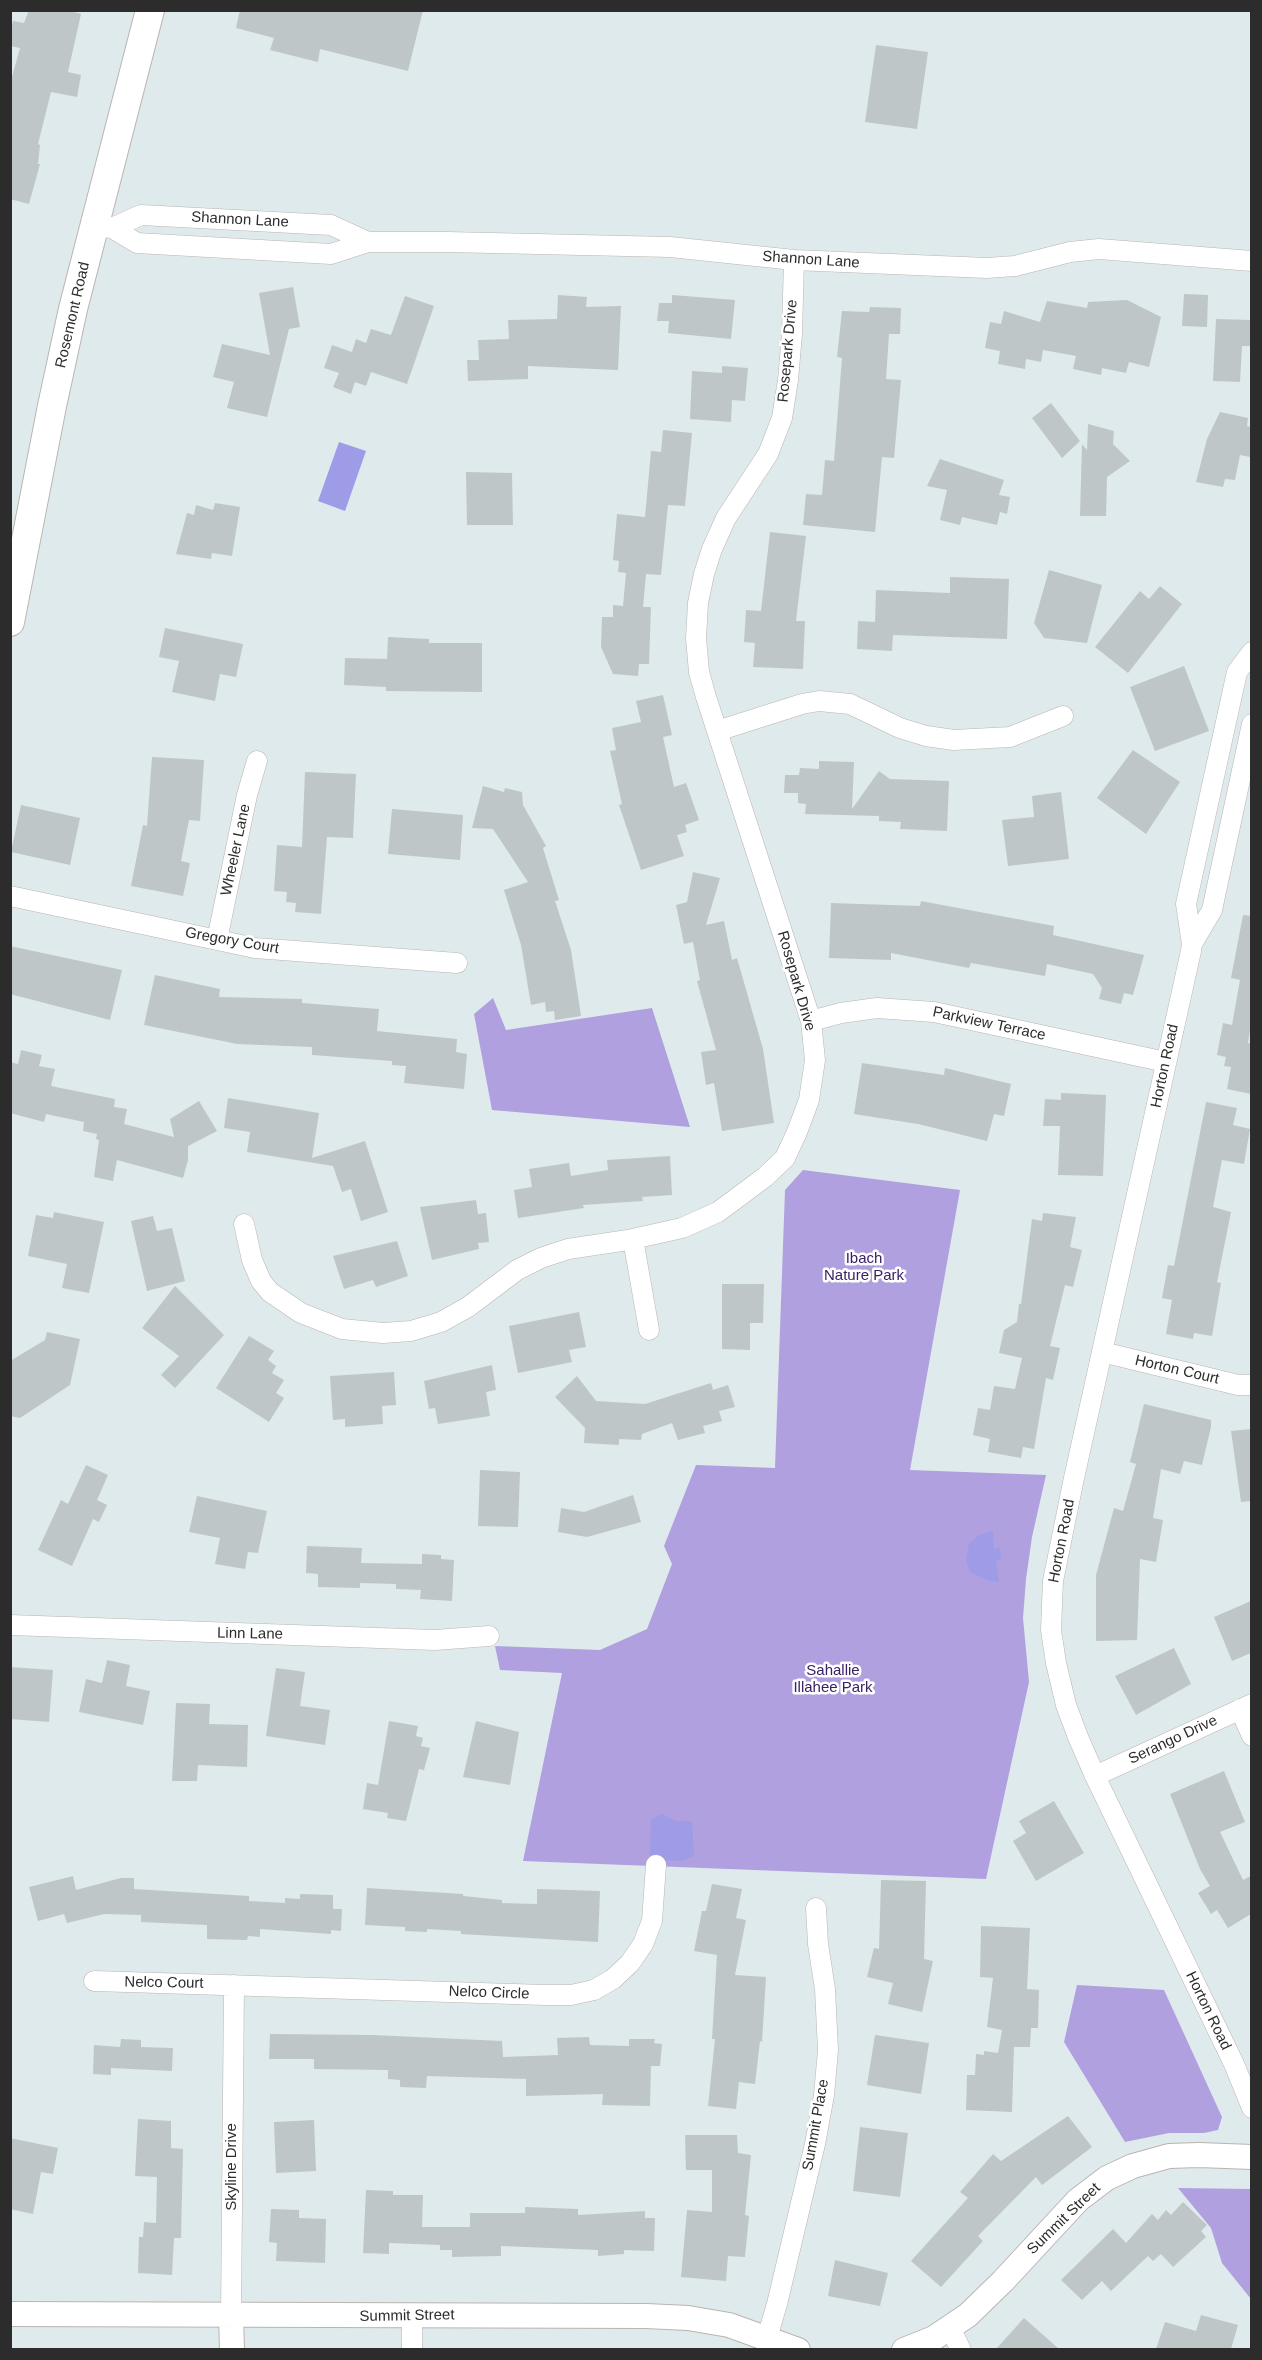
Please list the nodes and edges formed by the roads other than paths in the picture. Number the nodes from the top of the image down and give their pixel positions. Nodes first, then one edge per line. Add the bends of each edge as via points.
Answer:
1 (150, 10) edge
2 (103, 227) junction
3 (368, 242) junction
4 (794, 260) junction
5 (1251, 261) edge
6 (10, 622) edge
7 (1251, 652) edge
8 (1063, 716) dead end
9 (1251, 724) edge
10 (717, 731) junction
11 (257, 762) dead end
12 (10, 896) edge
13 (217, 940) junction
14 (1192, 944) junction
15 (457, 963) dead end
16 (811, 1021) junction
17 (1166, 1062) junction
18 (244, 1224) dead end
19 (633, 1239) junction
20 (649, 1330) dead end
21 (1102, 1352) junction
22 (1251, 1385) edge
23 (10, 1625) edge
24 (489, 1636) dead end
25 (1246, 1706) edge
26 (1251, 1736) edge
27 (1095, 1776) junction
28 (656, 1865) dead end
29 (816, 1908) dead end
30 (94, 1981) dead end
31 (234, 1985) junction
32 (1251, 2108) edge
33 (1251, 2157) edge
34 (10, 2314) edge
35 (231, 2315) junction
36 (412, 2315) junction
37 (767, 2338) junction
38 (956, 2339) edge
39 (232, 2349) edge
40 (412, 2349) edge
41 (798, 2349) edge
42 (904, 2349) edge

1 - 2 main road, Rosemont Road
2 - 3 street, Shannon Lane via 137,243 331,254
2 - 3 street, Shannon Lane via 141,215 331,225
2 - 6 main road, Rosemont Road via 52,406
3 - 4 street, Shannon Lane via 670,247
4 - 5 street, Shannon Lane via 987,268 1099,249
4 - 10 street, Rosepark Drive via 789,369 782,418 768,454 726,518 712,549 698,603 699,672
7 - 14 street, Horton Road via 1237,672 1186,904
8 - 10 street via 1010,737 954,740 900,728 850,704 819,701
9 - 14 street, Horton Road via 1212,910
10 - 16 street, Rosepark Drive
11 - 13 street, Wheeler Lane
12 - 13 street, Gregory Court
13 - 15 street, Gregory Court via 255,948
14 - 17 street, Horton Road
16 - 17 street, Parkview Terrace via 877,1008 934,1012
16 - 19 street, Rosepark Drive via 815,1060 809,1100 785,1158 718,1212 682,1228
17 - 21 street, Horton Road
18 - 19 street, Rosepark Drive via 252,1260 270,1292 302,1313 342,1329 383,1333 411,1331 441,1322 541,1258 568,1249
19 - 20 street
21 - 22 street, Horton Court
21 - 27 street, Horton Road via 1053,1581 1051,1630 1066,1705
23 - 24 street, Linn Lane via 435,1640
25 - 26 street
25 - 27 street, Serango Drive
27 - 32 street, Horton Road via 1234,2064
28 - 31 street, Nelco Circle via 652,1921 643,1944 613,1979 594,1990 544,1995
29 - 37 street, Summit Place via 828,2050 824,2095
30 - 31 street, Nelco Court
31 - 35 street, Skyline Drive
33 - 38 street, Summit Street via 1169,2156 1107,2178 1078,2200 988,2296
34 - 35 street, Summit Street
35 - 36 street, Summit Street
35 - 39 street, Skyline Drive
36 - 37 street, Summit Street via 688,2318 729,2325
36 - 40 street
37 - 41 street, Summit Street
38 - 42 street, Summit Street

